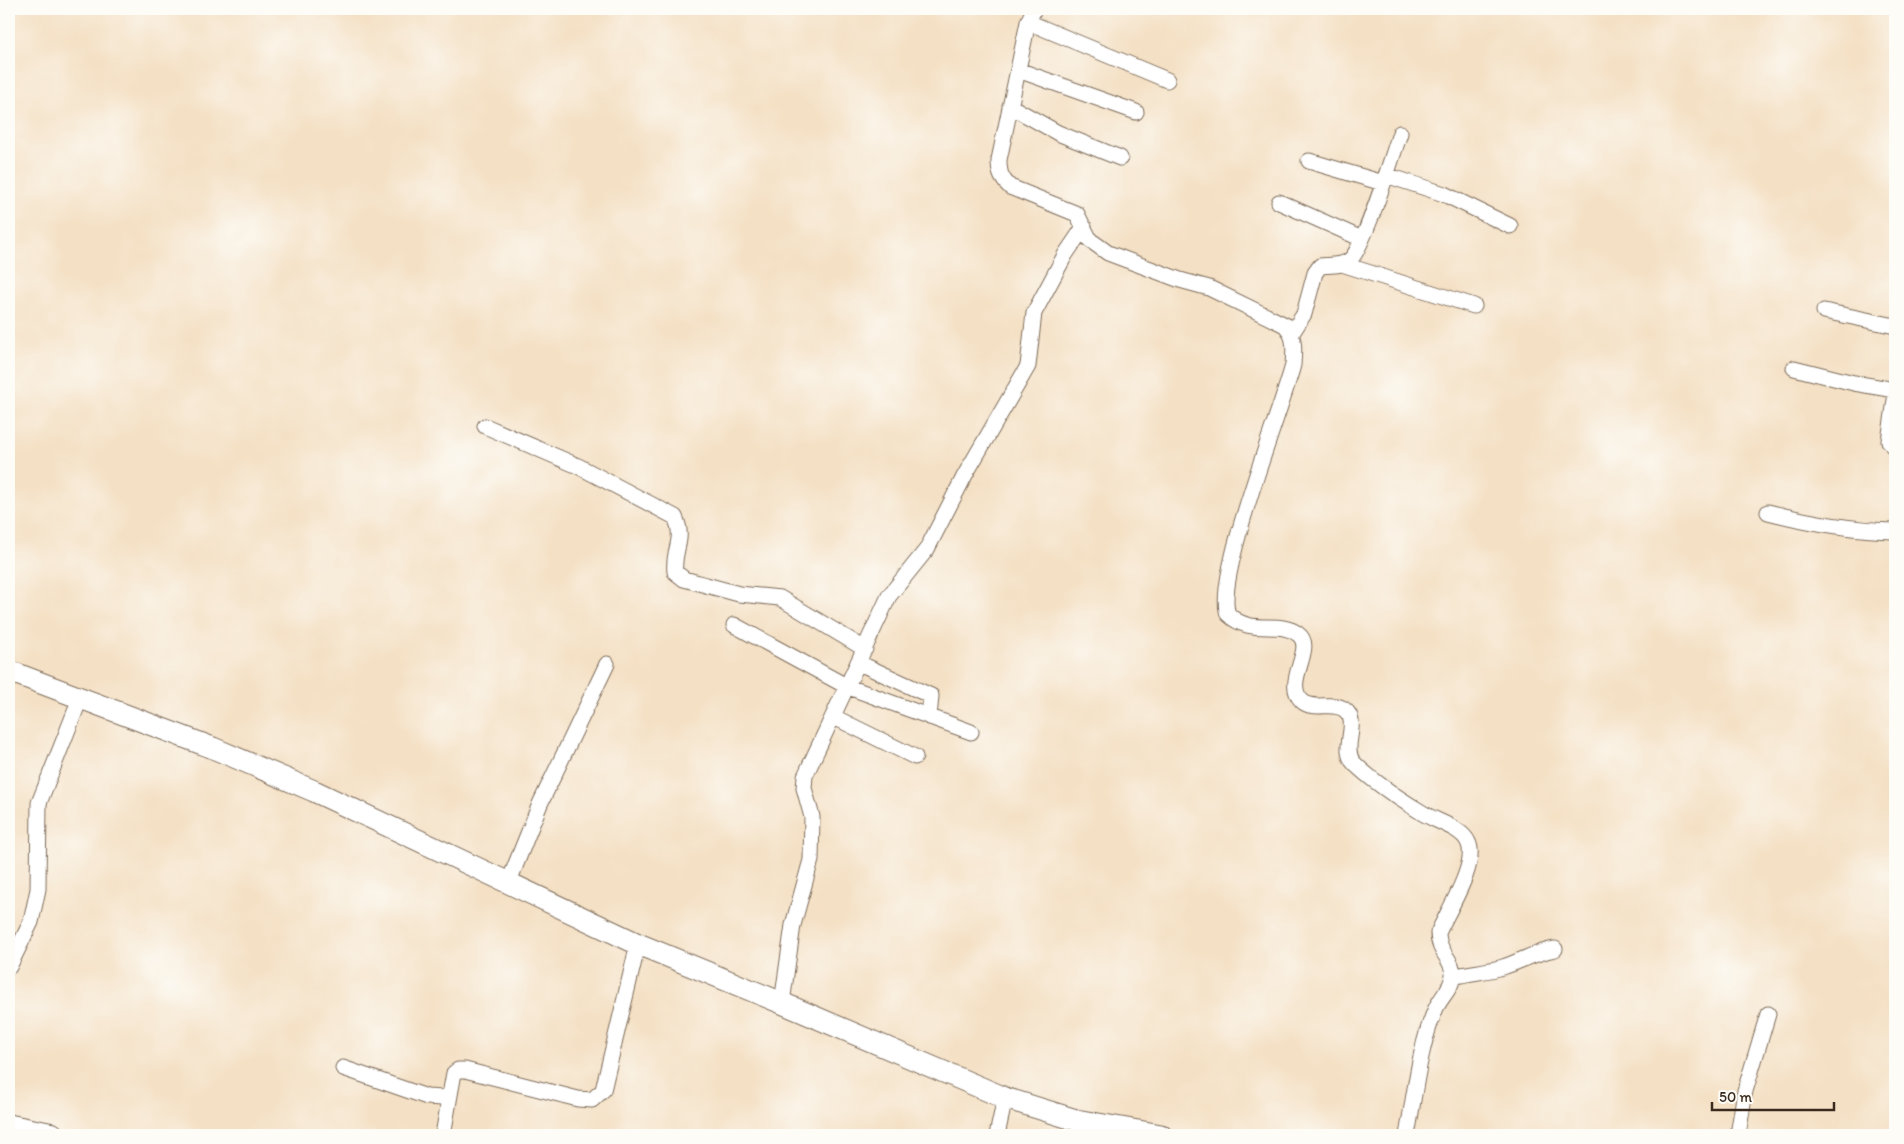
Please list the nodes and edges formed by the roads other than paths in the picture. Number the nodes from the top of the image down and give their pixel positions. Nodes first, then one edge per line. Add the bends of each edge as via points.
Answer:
1 (1031, 15) edge
2 (1018, 70) junction
3 (1167, 80) dead end
4 (1010, 106) junction
5 (1136, 112) dead end
6 (1400, 134) dead end
7 (1120, 158) dead end
8 (1309, 161) dead end
9 (1384, 179) junction
10 (1279, 202) dead end
11 (1510, 226) dead end
12 (1084, 227) junction
13 (1362, 238) junction
14 (1342, 264) junction
15 (1474, 306) dead end
16 (1824, 311) dead end
17 (1895, 326) edge
18 (1292, 332) junction
19 (1794, 368) dead end
20 (1895, 390) edge
21 (1895, 400) edge
22 (485, 426) dead end
23 (1895, 449) edge
24 (1768, 512) dead end
25 (1895, 531) edge
26 (734, 625) dead end
27 (865, 649) junction
28 (859, 663) junction
29 (608, 664) dead end
30 (9, 672) edge
31 (846, 686) junction
32 (80, 699) junction
33 (834, 717) junction
34 (929, 717) junction
35 (971, 732) dead end
36 (915, 757) dead end
37 (508, 884) junction
38 (638, 944) junction
39 (1555, 949) dead end
40 (9, 967) edge
41 (1453, 977) junction
42 (782, 1003) junction
43 (1768, 1014) dead end
44 (343, 1068) dead end
45 (450, 1095) junction
46 (1005, 1098) junction
47 (9, 1122) edge
48 (54, 1131) dead end
49 (443, 1135) edge
50 (997, 1135) edge
51 (1161, 1135) edge
52 (1407, 1135) edge
53 (1738, 1135) edge

1 - 2 street
1 - 3 street
2 - 4 street
2 - 5 street
4 - 7 street via 1058,133
4 - 12 street via 999,174 1010,187 1076,214
6 - 9 street
8 - 9 street
9 - 11 street via 1444,194
9 - 13 street
10 - 13 street
12 - 18 street via 1090,240 1108,253 1209,288 1285,325
12 - 27 street via 1065,254 1034,313 1028,366 964,475 927,549 888,596
13 - 14 street via 1351,260
14 - 15 street
14 - 18 street via 1320,266 1315,273 1304,314
16 - 17 street
18 - 41 street via 1295,346 1293,365 1240,533 1225,606 1232,617 1244,625 1289,629 1300,634 1304,651 1295,679 1301,700 1317,707 1347,710 1352,762 1422,813 1464,836 1469,843 1468,868 1438,932 1438,942 1452,968
19 - 20 street via 1846,382
21 - 23 street via 1889,441
22 - 27 street via 578,466 675,518 680,528 680,539 674,566 675,572 684,579 739,594 780,598
24 - 25 street via 1821,525
26 - 31 street
27 - 28 street
28 - 31 street
28 - 34 street via 931,696
29 - 37 street via 540,804
30 - 32 main road
31 - 33 street
31 - 34 street
32 - 37 main road via 212,748 314,791
32 - 40 street via 39,803 38,889 31,922
33 - 36 street
33 - 42 street via 804,782 812,817 811,860 793,925
34 - 35 street
37 - 38 main road
38 - 42 main road
38 - 45 street via 603,1090 598,1096 592,1100 578,1099 465,1070 454,1073
39 - 41 street via 1504,967 1474,970
41 - 52 street via 1436,1007 1427,1034
42 - 46 main road
43 - 53 street via 1745,1091
44 - 45 street via 427,1097
45 - 49 street
46 - 50 street
46 - 51 main road via 1076,1120
47 - 48 street

